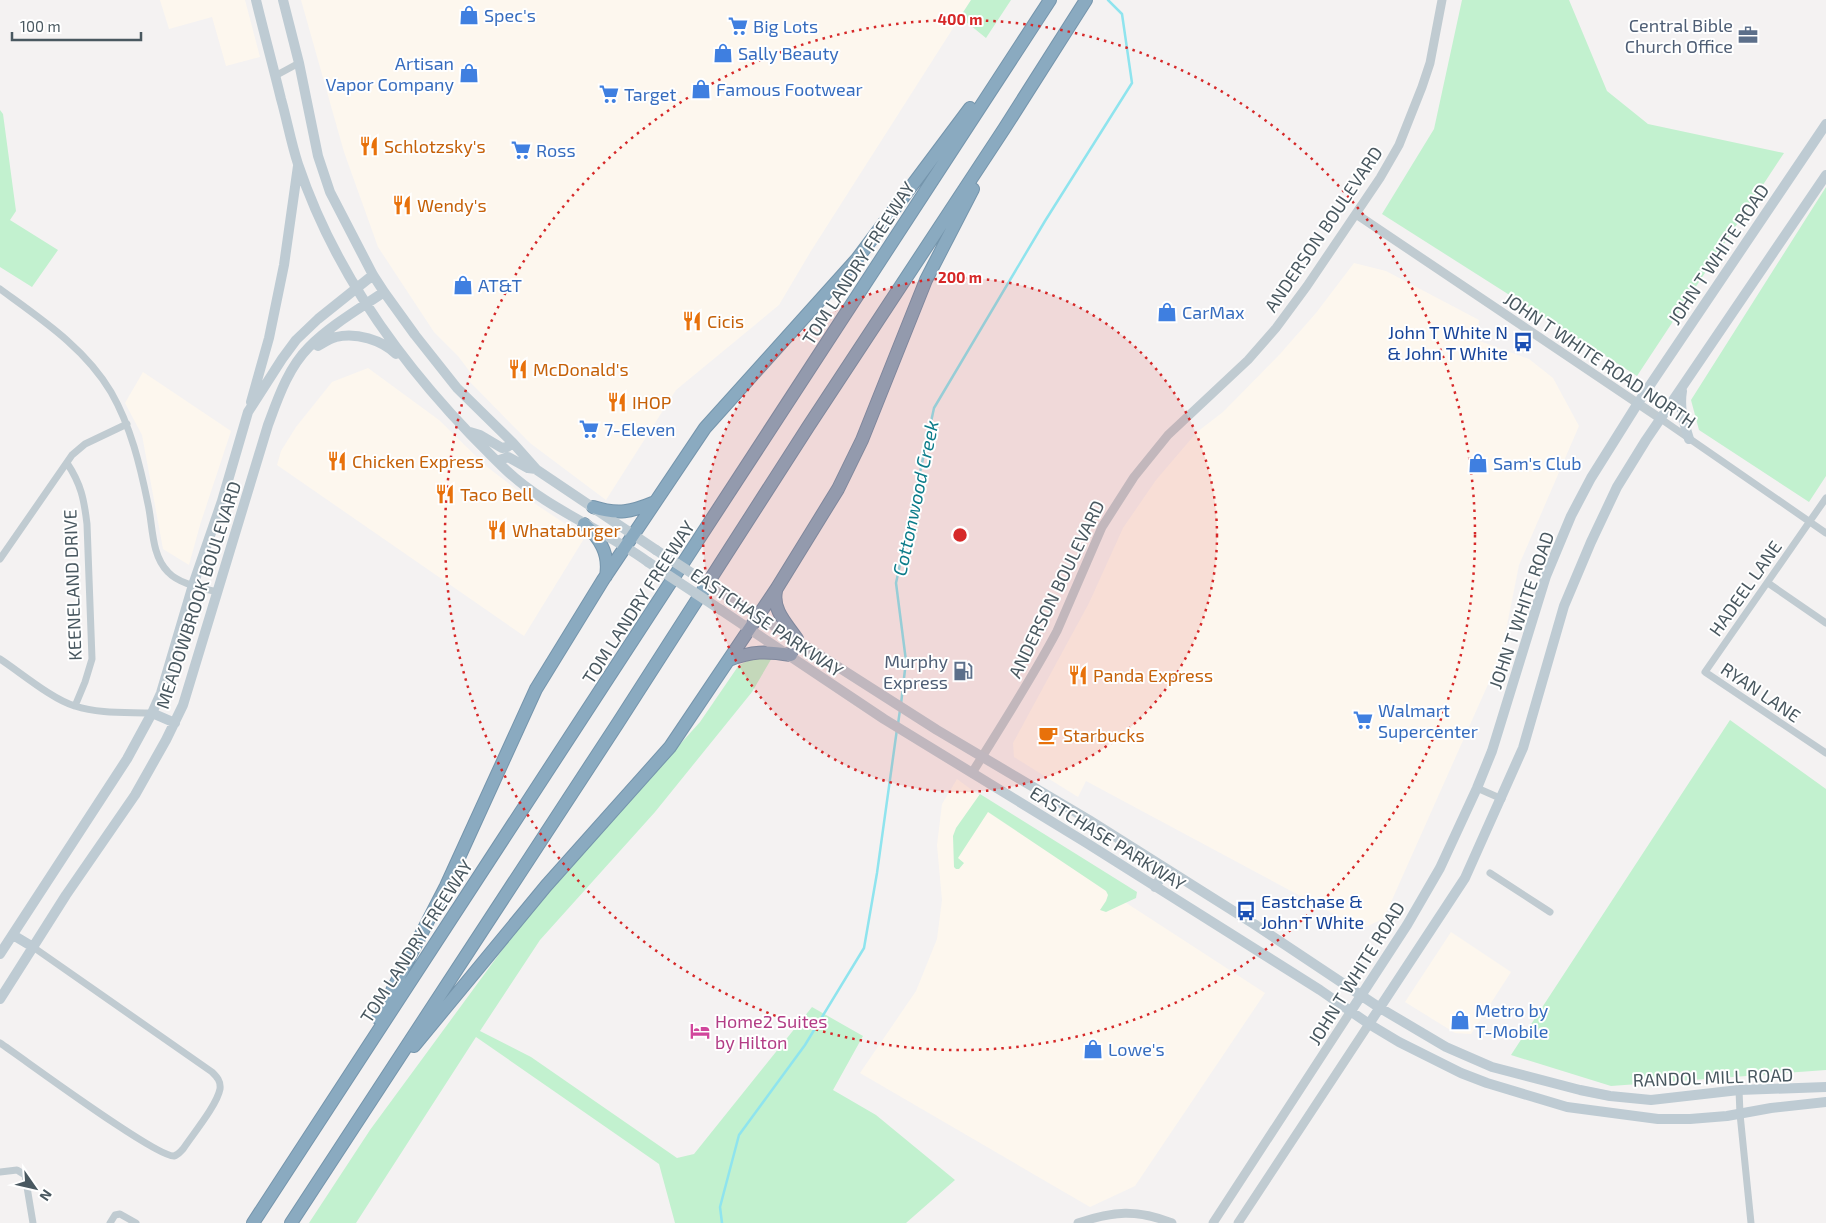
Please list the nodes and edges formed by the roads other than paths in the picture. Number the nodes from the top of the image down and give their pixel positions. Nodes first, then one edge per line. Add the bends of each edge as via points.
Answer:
1 (256, 0) edge
2 (283, 0) edge
3 (1442, 0) edge
4 (1049, 2) edge
5 (1082, 5) edge
6 (299, 63) junction
7 (275, 76) junction
8 (1826, 124) edge
9 (1004, 129) junction
10 (298, 165) junction
11 (1826, 175) edge
12 (1356, 214) junction
13 (373, 276) junction
14 (355, 288) junction
15 (0, 289) edge
16 (384, 292) junction
17 (366, 304) junction
18 (304, 354) junction
19 (409, 366) junction
20 (1683, 385) junction
21 (1638, 404) junction
22 (248, 412) junction
23 (1660, 419) junction
24 (127, 424) junction
25 (469, 432) junction
26 (1689, 439) junction
27 (513, 443) junction
28 (497, 461) junction
29 (67, 463) junction
30 (537, 470) junction
31 (1826, 498) edge
32 (655, 502) junction
33 (592, 507) junction
34 (1810, 522) junction
35 (584, 524) junction
36 (1826, 533) edge
37 (633, 535) junction
38 (626, 546) junction
39 (0, 559) edge
40 (606, 577) junction
41 (1768, 582) junction
42 (193, 585) junction
43 (777, 588) junction
44 (217, 592) junction
45 (758, 616) junction
46 (1826, 623) edge
47 (750, 629) junction
48 (797, 639) junction
49 (790, 656) junction
50 (0, 659) edge
51 (729, 660) junction
52 (1705, 672) joint
53 (75, 706) junction
54 (152, 713) junction
55 (175, 723) junction
56 (1826, 753) edge
57 (982, 757) junction
58 (972, 773) junction
59 (1477, 788) junction
60 (1502, 799) junction
61 (1166, 869) junction
62 (1490, 873) dead end
63 (1155, 887) junction
64 (1550, 912) dead end
65 (13, 935) junction
66 (33, 947) junction
67 (0, 954) edge
68 (1362, 995) junction
69 (0, 999) edge
70 (1380, 1008) junction
71 (1351, 1012) junction
72 (1369, 1024) junction
73 (0, 1042) edge
74 (349, 1075) junction
75 (1826, 1087) edge
76 (1739, 1090) junction
77 (374, 1094) junction
78 (1826, 1102) edge
79 (1740, 1114) junction
80 (0, 1172) edge
81 (33, 1223) edge
82 (110, 1223) edge
83 (136, 1223) edge
84 (253, 1223) edge
85 (291, 1223) edge
86 (1078, 1223) edge
87 (1172, 1223) edge
88 (1213, 1223) edge
89 (1238, 1223) edge
90 (1751, 1223) edge

1 - 7 main road, EASTCHASE PARKWAY
2 - 6 main road, EASTCHASE PARKWAY
3 - 12 street, ANDERSON BOULEVARD via 1430,63 1399,145
4 - 32 highway via 1031,19 941,149 857,258 705,428
4 - 74 highway, TOM LANDRY FREEWAY
5 - 9 highway
6 - 7 street
6 - 13 main road, EASTCHASE PARKWAY via 318,156 330,192
7 - 10 main road, EASTCHASE PARKWAY
8 - 21 main road, JOHN T WHITE ROAD
9 - 43 highway via 926,280 862,440 838,489
9 - 77 highway
10 - 14 main road, EASTCHASE PARKWAY via 327,235
10 - 22 main road via 283,274
11 - 20 main road, JOHN T WHITE ROAD
12 - 21 street, JOHN T WHITE ROAD NORTH
12 - 57 street, ANDERSON BOULEVARD via 1276,328 1248,360 1168,435 1134,477 1102,527 1057,631
13 - 14 main road, MEADOWBROOK BOULEVARD
13 - 16 main road, EASTCHASE PARKWAY
14 - 17 main road, EASTCHASE PARKWAY
14 - 22 main road, MEADOWBROOK BOULEVARD via 296,340
15 - 24 street via 85,357 111,392
16 - 17 main road, MEADOWBROOK BOULEVARD
16 - 27 main road, EASTCHASE PARKWAY via 457,388
17 - 18 main road, MEADOWBROOK BOULEVARD via 348,315
17 - 19 main road, EASTCHASE PARKWAY
18 - 19 main road via 335,337 362,337 389,347
18 - 44 main road, MEADOWBROOK BOULEVARD via 283,386 268,426
19 - 25 main road, EASTCHASE PARKWAY
20 - 23 main road, JOHN T WHITE ROAD
20 - 26 main road via 1681,415
21 - 23 street, JOHN T WHITE ROAD NORTH
21 - 59 main road, JOHN T WHITE ROAD via 1571,516 1546,576 1492,751
22 - 42 main road, MEADOWBROOK BOULEVARD
23 - 26 street, JOHN T WHITE ROAD NORTH
23 - 60 main road, JOHN T WHITE ROAD via 1618,487 1577,574 1564,606 1523,748
24 - 29 street via 85,444 72,454
24 - 42 street via 160,562 169,574
25 - 27 main road via 502,448
25 - 28 main road, EASTCHASE PARKWAY
26 - 34 street, JOHN T WHITE ROAD NORTH
27 - 30 main road, EASTCHASE PARKWAY
28 - 30 main road via 508,457
28 - 35 main road, EASTCHASE PARKWAY via 530,490
29 - 39 street
29 - 53 street, KEENELAND DRIVE via 80,484 85,507 93,646 90,670
30 - 33 main road, EASTCHASE PARKWAY
31 - 34 street, HADEEL LANE
32 - 33 highway via 624,513
32 - 37 highway
33 - 37 main road, EASTCHASE PARKWAY
34 - 36 street, JOHN T WHITE ROAD NORTH
34 - 41 street, HADEEL LANE
35 - 38 main road, EASTCHASE PARKWAY
35 - 40 highway via 594,533 605,553
37 - 38 highway
37 - 45 main road, EASTCHASE PARKWAY, bridge
38 - 40 highway
38 - 47 main road, EASTCHASE PARKWAY, bridge
40 - 74 highway via 536,689 446,886
41 - 46 street
41 - 52 street, HADEEL LANE
42 - 44 street
42 - 54 main road, MEADOWBROOK BOULEVARD
43 - 45 highway
43 - 48 highway via 774,601
44 - 55 main road, MEADOWBROOK BOULEVARD via 184,705
45 - 47 highway
45 - 48 main road, EASTCHASE PARKWAY
47 - 49 main road, EASTCHASE PARKWAY
47 - 51 highway
48 - 57 main road, EASTCHASE PARKWAY
49 - 51 highway via 765,651
49 - 58 main road, EASTCHASE PARKWAY
50 - 53 street via 60,700
51 - 77 highway via 670,747 546,886
52 - 56 street, RYAN LANE
53 - 54 street via 106,712
54 - 55 main road
54 - 65 main road, MEADOWBROOK BOULEVARD via 127,759
55 - 66 main road, MEADOWBROOK BOULEVARD via 135,795
57 - 58 street, ANDERSON BOULEVARD
57 - 61 main road, EASTCHASE PARKWAY
58 - 63 main road, EASTCHASE PARKWAY
59 - 60 street
59 - 68 main road, JOHN T WHITE ROAD via 1440,868
60 - 70 main road, JOHN T WHITE ROAD via 1465,878
61 - 63 main road
61 - 68 main road, EASTCHASE PARKWAY
62 - 64 street
63 - 71 main road, EASTCHASE PARKWAY
65 - 66 main road
65 - 67 main road, MEADOWBROOK BOULEVARD
66 - 69 main road, MEADOWBROOK BOULEVARD
66 - 73 street via 217,1077 220,1089 183,1149 173,1156 157,1150 76,1097
68 - 70 main road, EASTCHASE PARKWAY
68 - 71 main road, JOHN T WHITE ROAD
70 - 72 main road, JOHN T WHITE ROAD
70 - 76 main road, RANDOL MILL ROAD via 1446,1047 1477,1060 1580,1090 1651,1100
71 - 72 main road, EASTCHASE PARKWAY
71 - 88 street, JOHN T WHITE ROAD
72 - 79 main road, RANDOL MILL ROAD via 1461,1073 1567,1107 1658,1119
72 - 89 street, JOHN T WHITE ROAD
74 - 84 highway, TOM LANDRY FREEWAY
75 - 76 main road, RANDOL MILL ROAD
76 - 79 street
77 - 85 highway
78 - 79 main road, RANDOL MILL ROAD
79 - 90 street
80 - 81 street via 17,1170 25,1175
82 - 83 street via 115,1215 120,1214
86 - 87 street via 1116,1214 1139,1213

